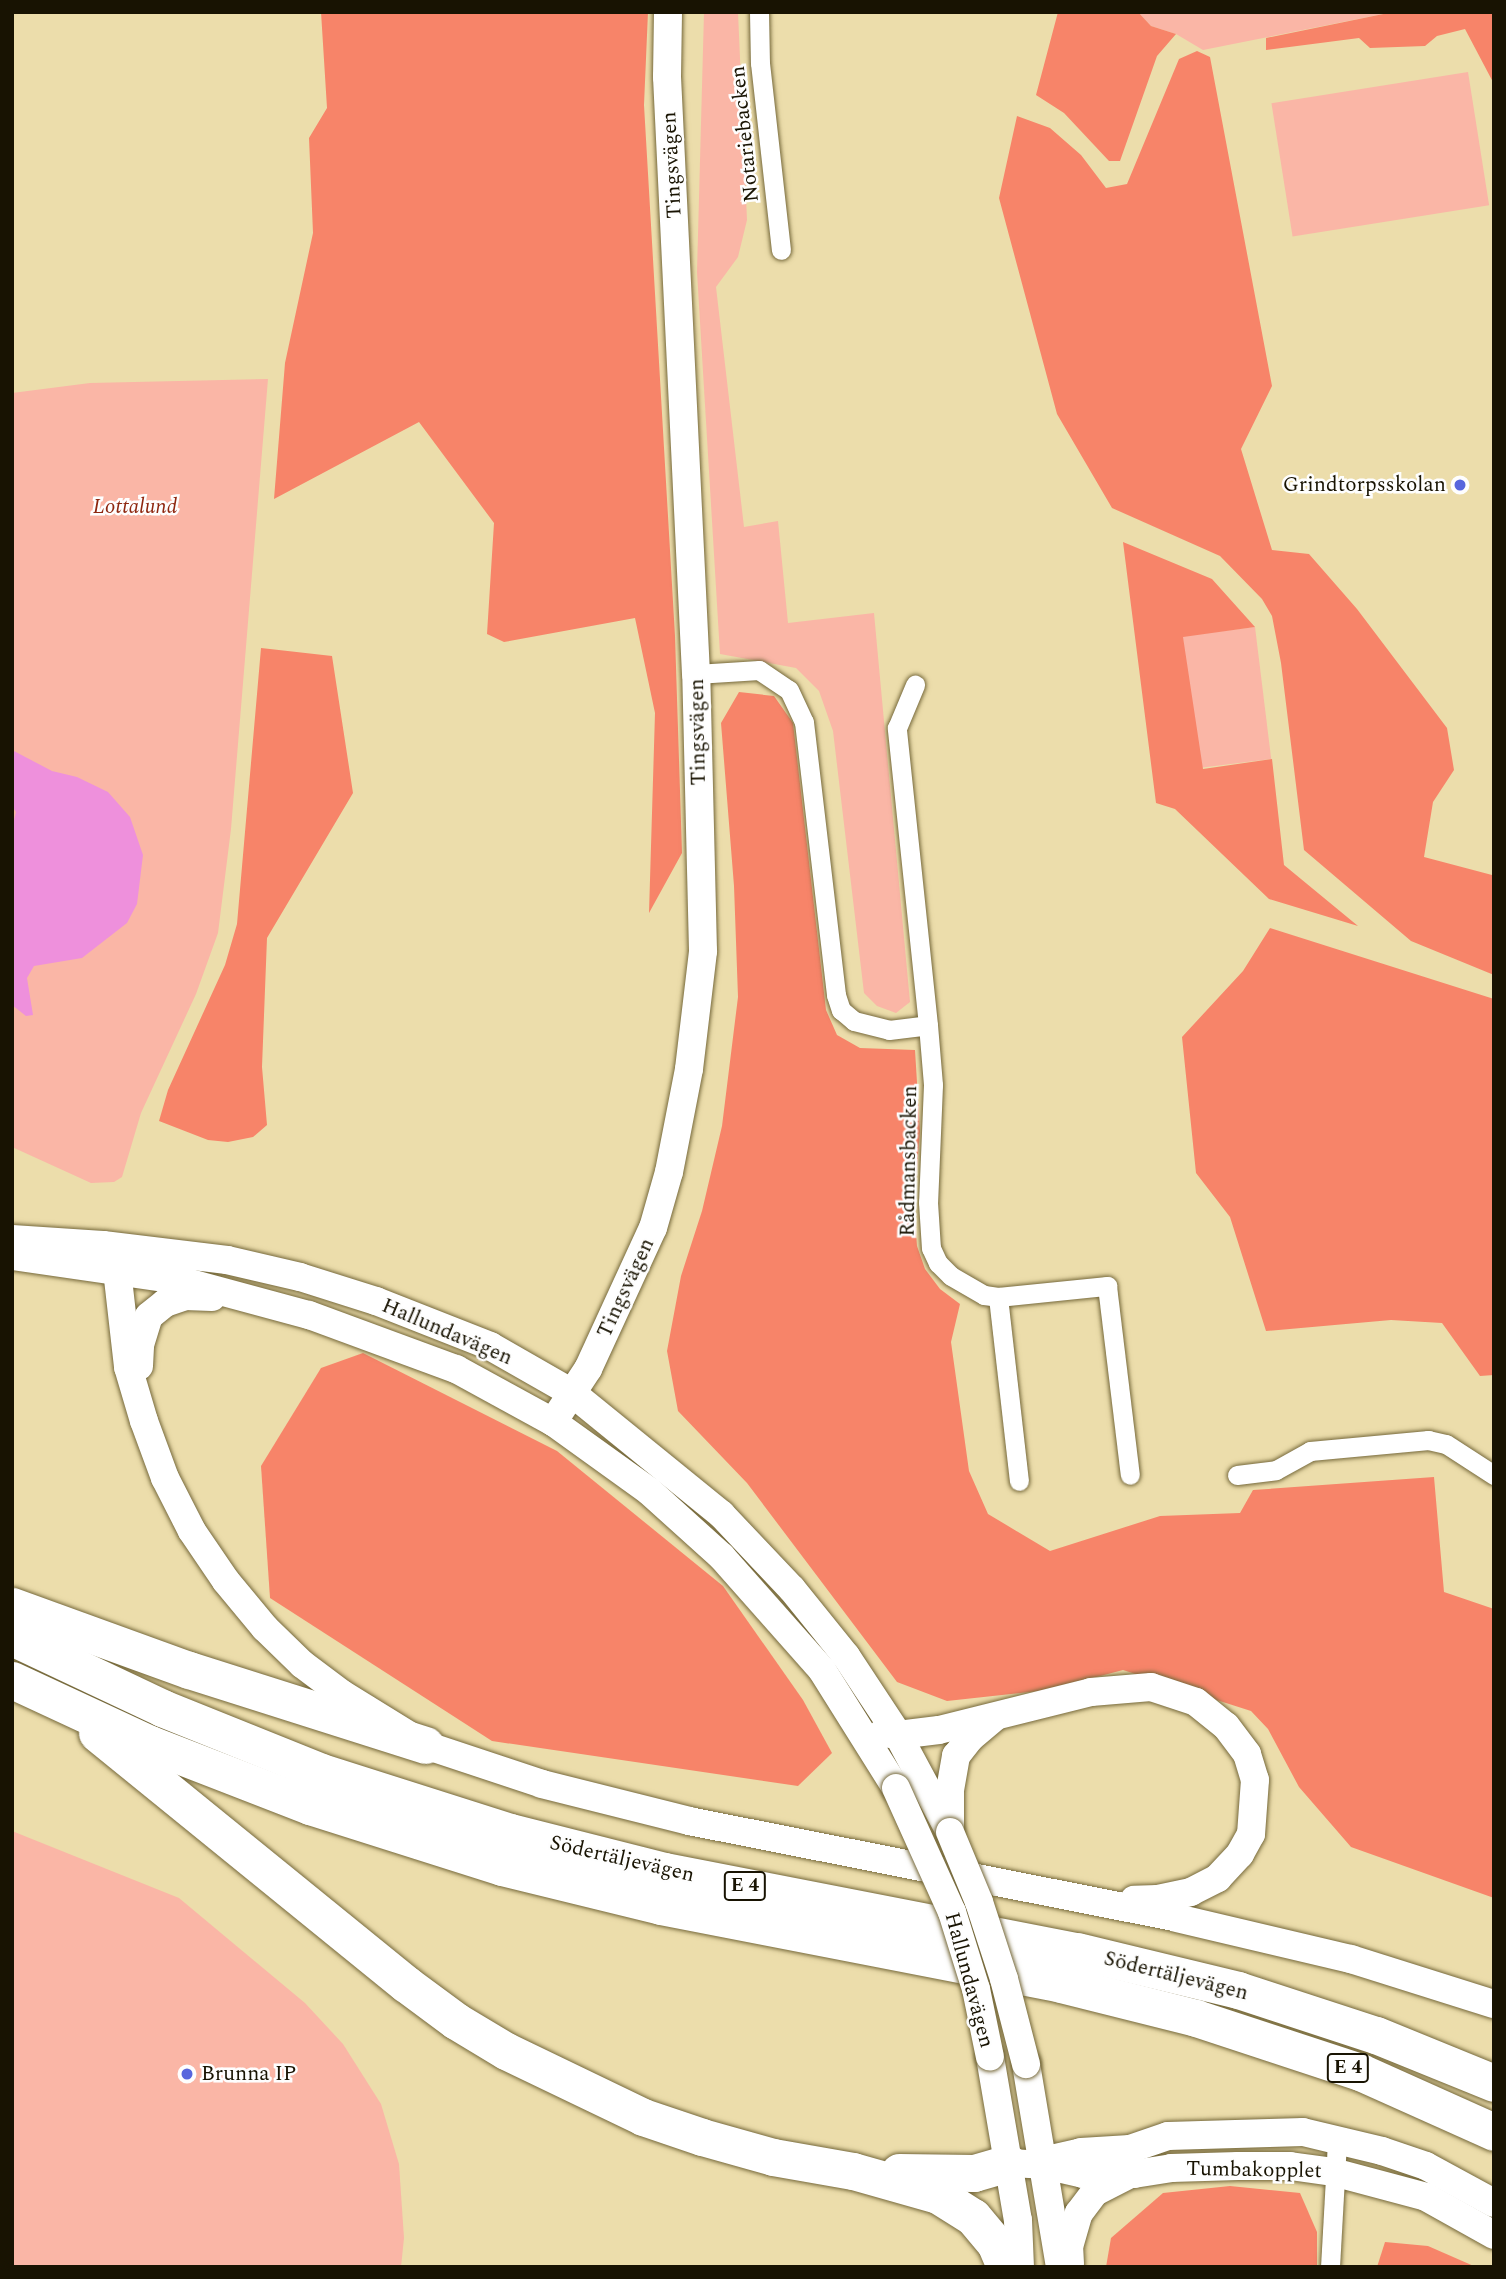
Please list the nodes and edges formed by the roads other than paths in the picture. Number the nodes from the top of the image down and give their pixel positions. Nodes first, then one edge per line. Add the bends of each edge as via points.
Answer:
1 (668, 12) edge
2 (759, 12) edge
3 (781, 250) dead end
4 (696, 674) junction
5 (915, 684) dead end
6 (928, 1024) junction
7 (12, 1239) edge
8 (103, 1244) junction
9 (12, 1256) edge
10 (117, 1270) junction
11 (243, 1297) junction
12 (998, 1297) junction
13 (572, 1393) junction
14 (144, 1421) junction
15 (553, 1422) junction
16 (1130, 1475) dead end
17 (1237, 1475) dead end
18 (1494, 1475) edge
19 (1019, 1480) dead end
20 (12, 1606) edge
21 (12, 1637) edge
22 (12, 1680) edge
23 (61, 1703) junction
24 (852, 1716) junction
25 (995, 1718) junction
26 (898, 1735) junction
27 (425, 1745) junction
28 (950, 1832) junction
29 (1096, 1902) junction
30 (1494, 2004) edge
31 (1494, 2083) edge
32 (1035, 2106) junction
33 (1494, 2132) edge
34 (1167, 2136) junction
35 (1337, 2141) junction
36 (1009, 2163) junction
37 (1045, 2165) junction
38 (853, 2171) junction
39 (1333, 2172) junction
40 (1134, 2174) junction
41 (1494, 2203) edge
42 (1494, 2235) edge
43 (1005, 2267) edge
44 (1020, 2267) edge
45 (1060, 2267) edge
46 (1070, 2267) edge
47 (1330, 2267) edge

1 - 4 main road, Tingsvägen via 667,77
2 - 3 street, Notariebacken via 760,63
4 - 6 street via 759,670 789,690 804,722 841,1010 854,1021 880,1029
4 - 13 main road, Tingsvägen via 703,951 690,1069 653,1228 588,1369
5 - 6 street, Rådmansbacken via 897,728
6 - 12 street, Rådmansbacken via 933,1085 931,1248 938,1263 960,1283
7 - 8 main road, Hallundavägen
8 - 10 main road
8 - 13 main road, Hallundavägen via 226,1260 376,1301 490,1346
9 - 10 main road, Hallundavägen
10 - 11 main road, Hallundavägen
10 - 14 main road via 128,1367
11 - 14 main road via 184,1296 149,1316 140,1345
11 - 15 main road, Hallundavägen via 420,1355 500,1391
12 - 16 street, Rådmansbacken via 1107,1286
12 - 19 street
13 - 15 main road, Tingsvägen
13 - 26 main road, Hallundavägen via 721,1514 792,1589 846,1656
14 - 27 main road via 192,1531 265,1628 342,1694
15 - 24 main road, Hallundavägen via 649,1491 722,1557 822,1670
17 - 18 street via 1276,1469 1310,1451 1428,1440 1446,1444
20 - 27 highway via 190,1670
21 - 31 highway, Södertäljevägen / E 4 via 162,1708 321,1772 510,1832 664,1871 1077,1951 1238,1990 1376,2035
22 - 23 highway, E 4
23 - 33 highway, E 4 via 150,1744 310,1806 502,1867 661,1906 1060,1983 1196,2018 1360,2072
23 - 38 highway via 396,1976 496,2045 643,2117 773,2157
24 - 26 main road, Hallundavägen via 883,1734
24 - 36 main road, Hallundavägen, bridge via 896,1788 953,1912 976,1989
25 - 26 main road
25 - 28 main road via 956,1756
25 - 29 main road via 1091,1692 1151,1687 1196,1702 1226,1726 1247,1754 1255,1780 1251,1834 1218,1878 1191,1892 1158,1899
26 - 28 main road, Hallundavägen
27 - 29 main road via 542,1784 689,1821
28 - 32 main road, Hallundavägen, bridge via 1004,1979
29 - 30 main road via 1351,1959
32 - 34 main road, Tumbakopplet via 1049,2126 1066,2136
32 - 37 main road, Hallundavägen
34 - 35 main road, Tumbakopplet via 1303,2132
34 - 37 main road, Tumbakopplet via 1130,2149 1081,2152
35 - 39 street
35 - 41 main road, Tumbakopplet via 1426,2166
36 - 37 main road, Tumbakopplet
36 - 38 highway via 974,2173
36 - 44 main road, Hallundavägen
37 - 40 main road, Tumbakopplet via 1073,2173
37 - 45 main road, Hallundavägen
38 - 43 highway via 938,2195 957,2205 974,2217 995,2243
39 - 40 main road, Tumbakopplet via 1238,2166
39 - 42 main road, Tumbakopplet via 1426,2197
39 - 47 street
40 - 46 main road via 1113,2181 1086,2201 1073,2227

